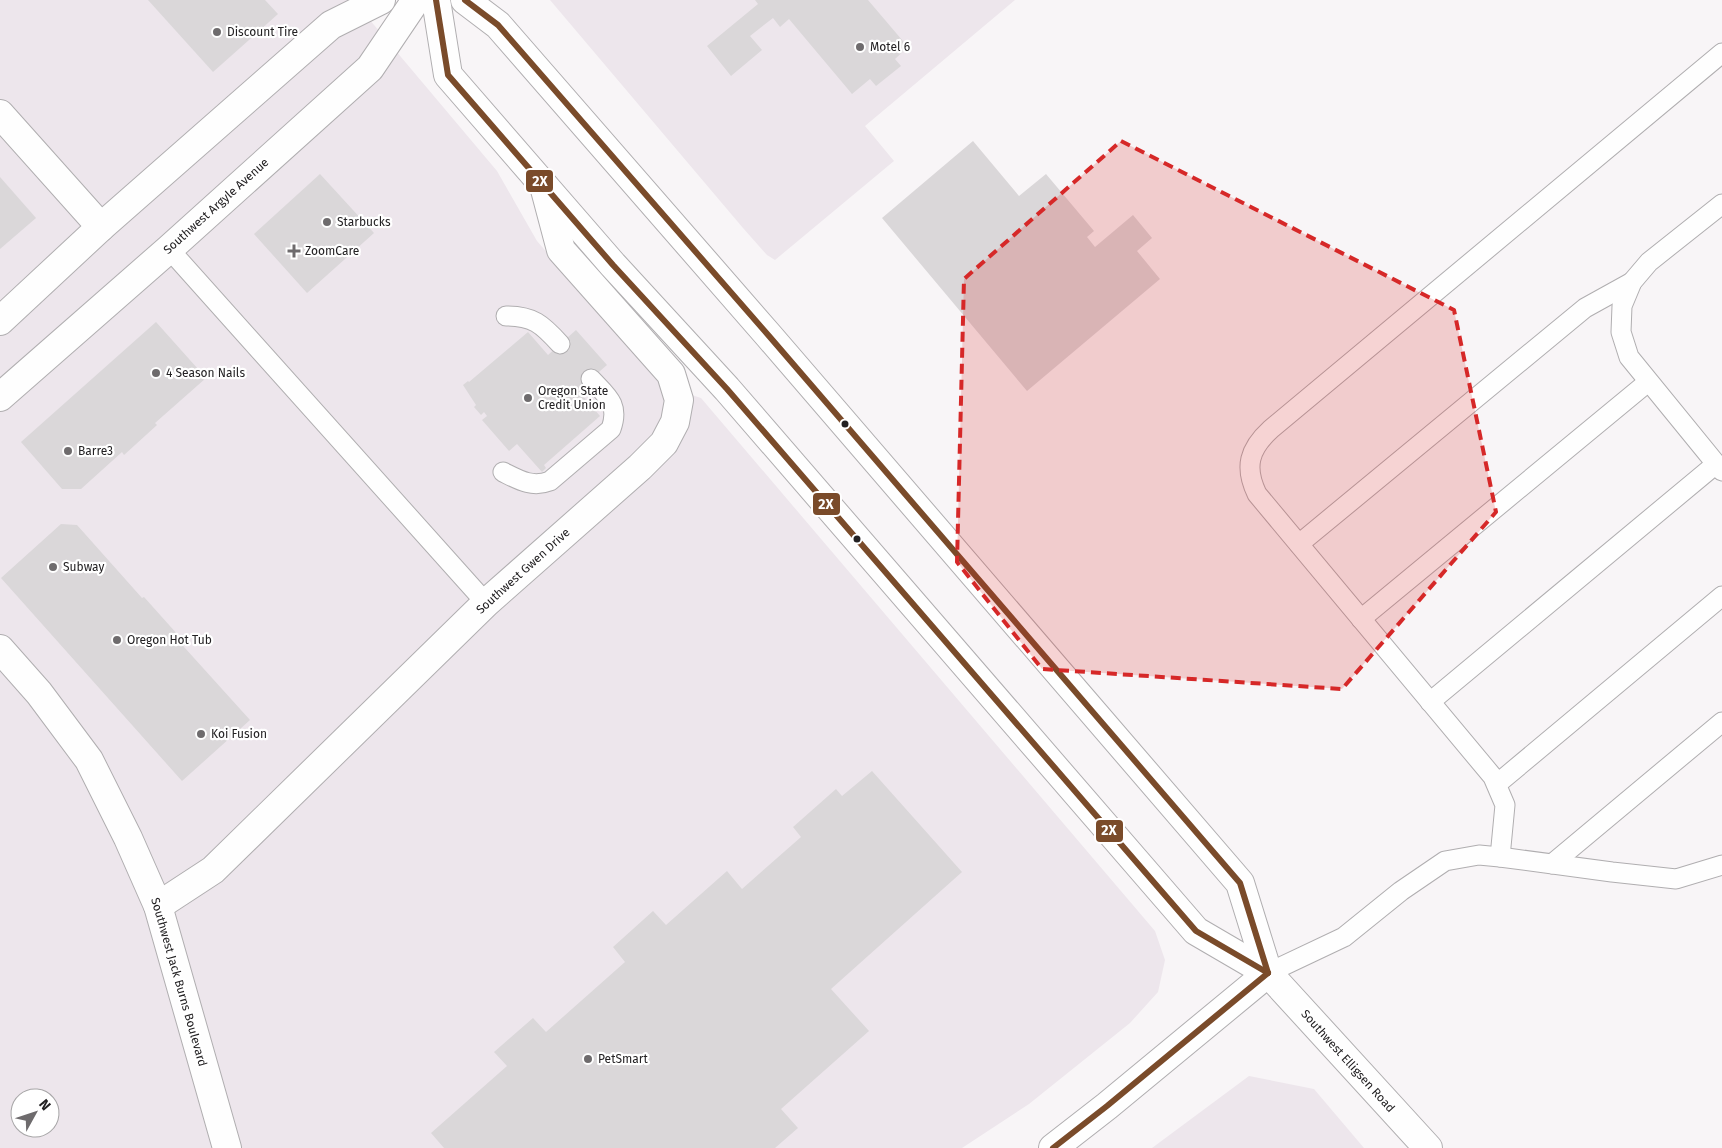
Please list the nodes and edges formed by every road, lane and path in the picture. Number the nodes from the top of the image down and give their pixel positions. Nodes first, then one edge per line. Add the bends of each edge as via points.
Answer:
1 (382, 0) edge
2 (416, 0) edge
3 (436, 0) edge
4 (465, 0) edge
5 (1722, 53) edge
6 (0, 114) edge
7 (544, 186) junction
8 (1722, 204) edge
9 (101, 226) junction
10 (169, 249) junction
11 (1632, 282) junction
12 (506, 316) dead end
13 (0, 321) edge
14 (560, 344) dead end
15 (591, 379) dead end
16 (1648, 382) junction
17 (0, 397) edge
18 (1719, 467) edge
19 (503, 472) dead end
20 (1298, 544) junction
21 (1722, 596) edge
22 (486, 603) junction
23 (1361, 619) junction
24 (0, 649) edge
25 (1430, 702) junction
26 (1722, 722) edge
27 (1497, 784) junction
28 (1500, 857) junction
29 (1552, 864) junction
30 (1722, 865) edge
31 (158, 906) junction
32 (1268, 973) junction
33 (227, 1148) edge
34 (1053, 1148) edge
35 (1428, 1148) edge

1 - 9 street via 331,25
2 - 10 street, Southwest Argyle Avenue via 370,68
3 - 7 street, Southwest Elligsen Road via 448,76
4 - 32 street, Southwest Elligsen Road via 498,24 1240,883
5 - 20 lane via 1260,439 1252,452 1249,466 1251,481 1257,494
6 - 9 street
7 - 22 street, Southwest Gwen Drive via 561,250 670,374 679,400 675,422 664,443
7 - 32 street, Southwest Elligsen Road via 727,389 1196,931
8 - 11 lane via 1649,262
9 - 13 street
10 - 17 street, Southwest Argyle Avenue
10 - 22 lane
11 - 16 lane via 1622,306 1621,332 1629,357
11 - 20 lane via 1585,308
12 - 14 lane via 534,320
15 - 19 lane via 612,401 614,420 611,428 550,481 532,485
16 - 18 lane
16 - 23 lane
18 - 25 lane
20 - 23 lane
21 - 27 lane
22 - 31 street, Southwest Gwen Drive via 213,870
23 - 25 lane
24 - 31 street, Southwest Jack Burns Boulevard via 39,693 89,760
25 - 27 lane
26 - 29 lane
27 - 28 lane via 1505,805
28 - 29 lane
28 - 32 lane via 1479,855 1446,861 1400,891 1344,937
29 - 30 lane via 1676,879
31 - 33 street, Southwest Jack Burns Boulevard
32 - 34 street
32 - 35 street, Southwest Elligsen Road

